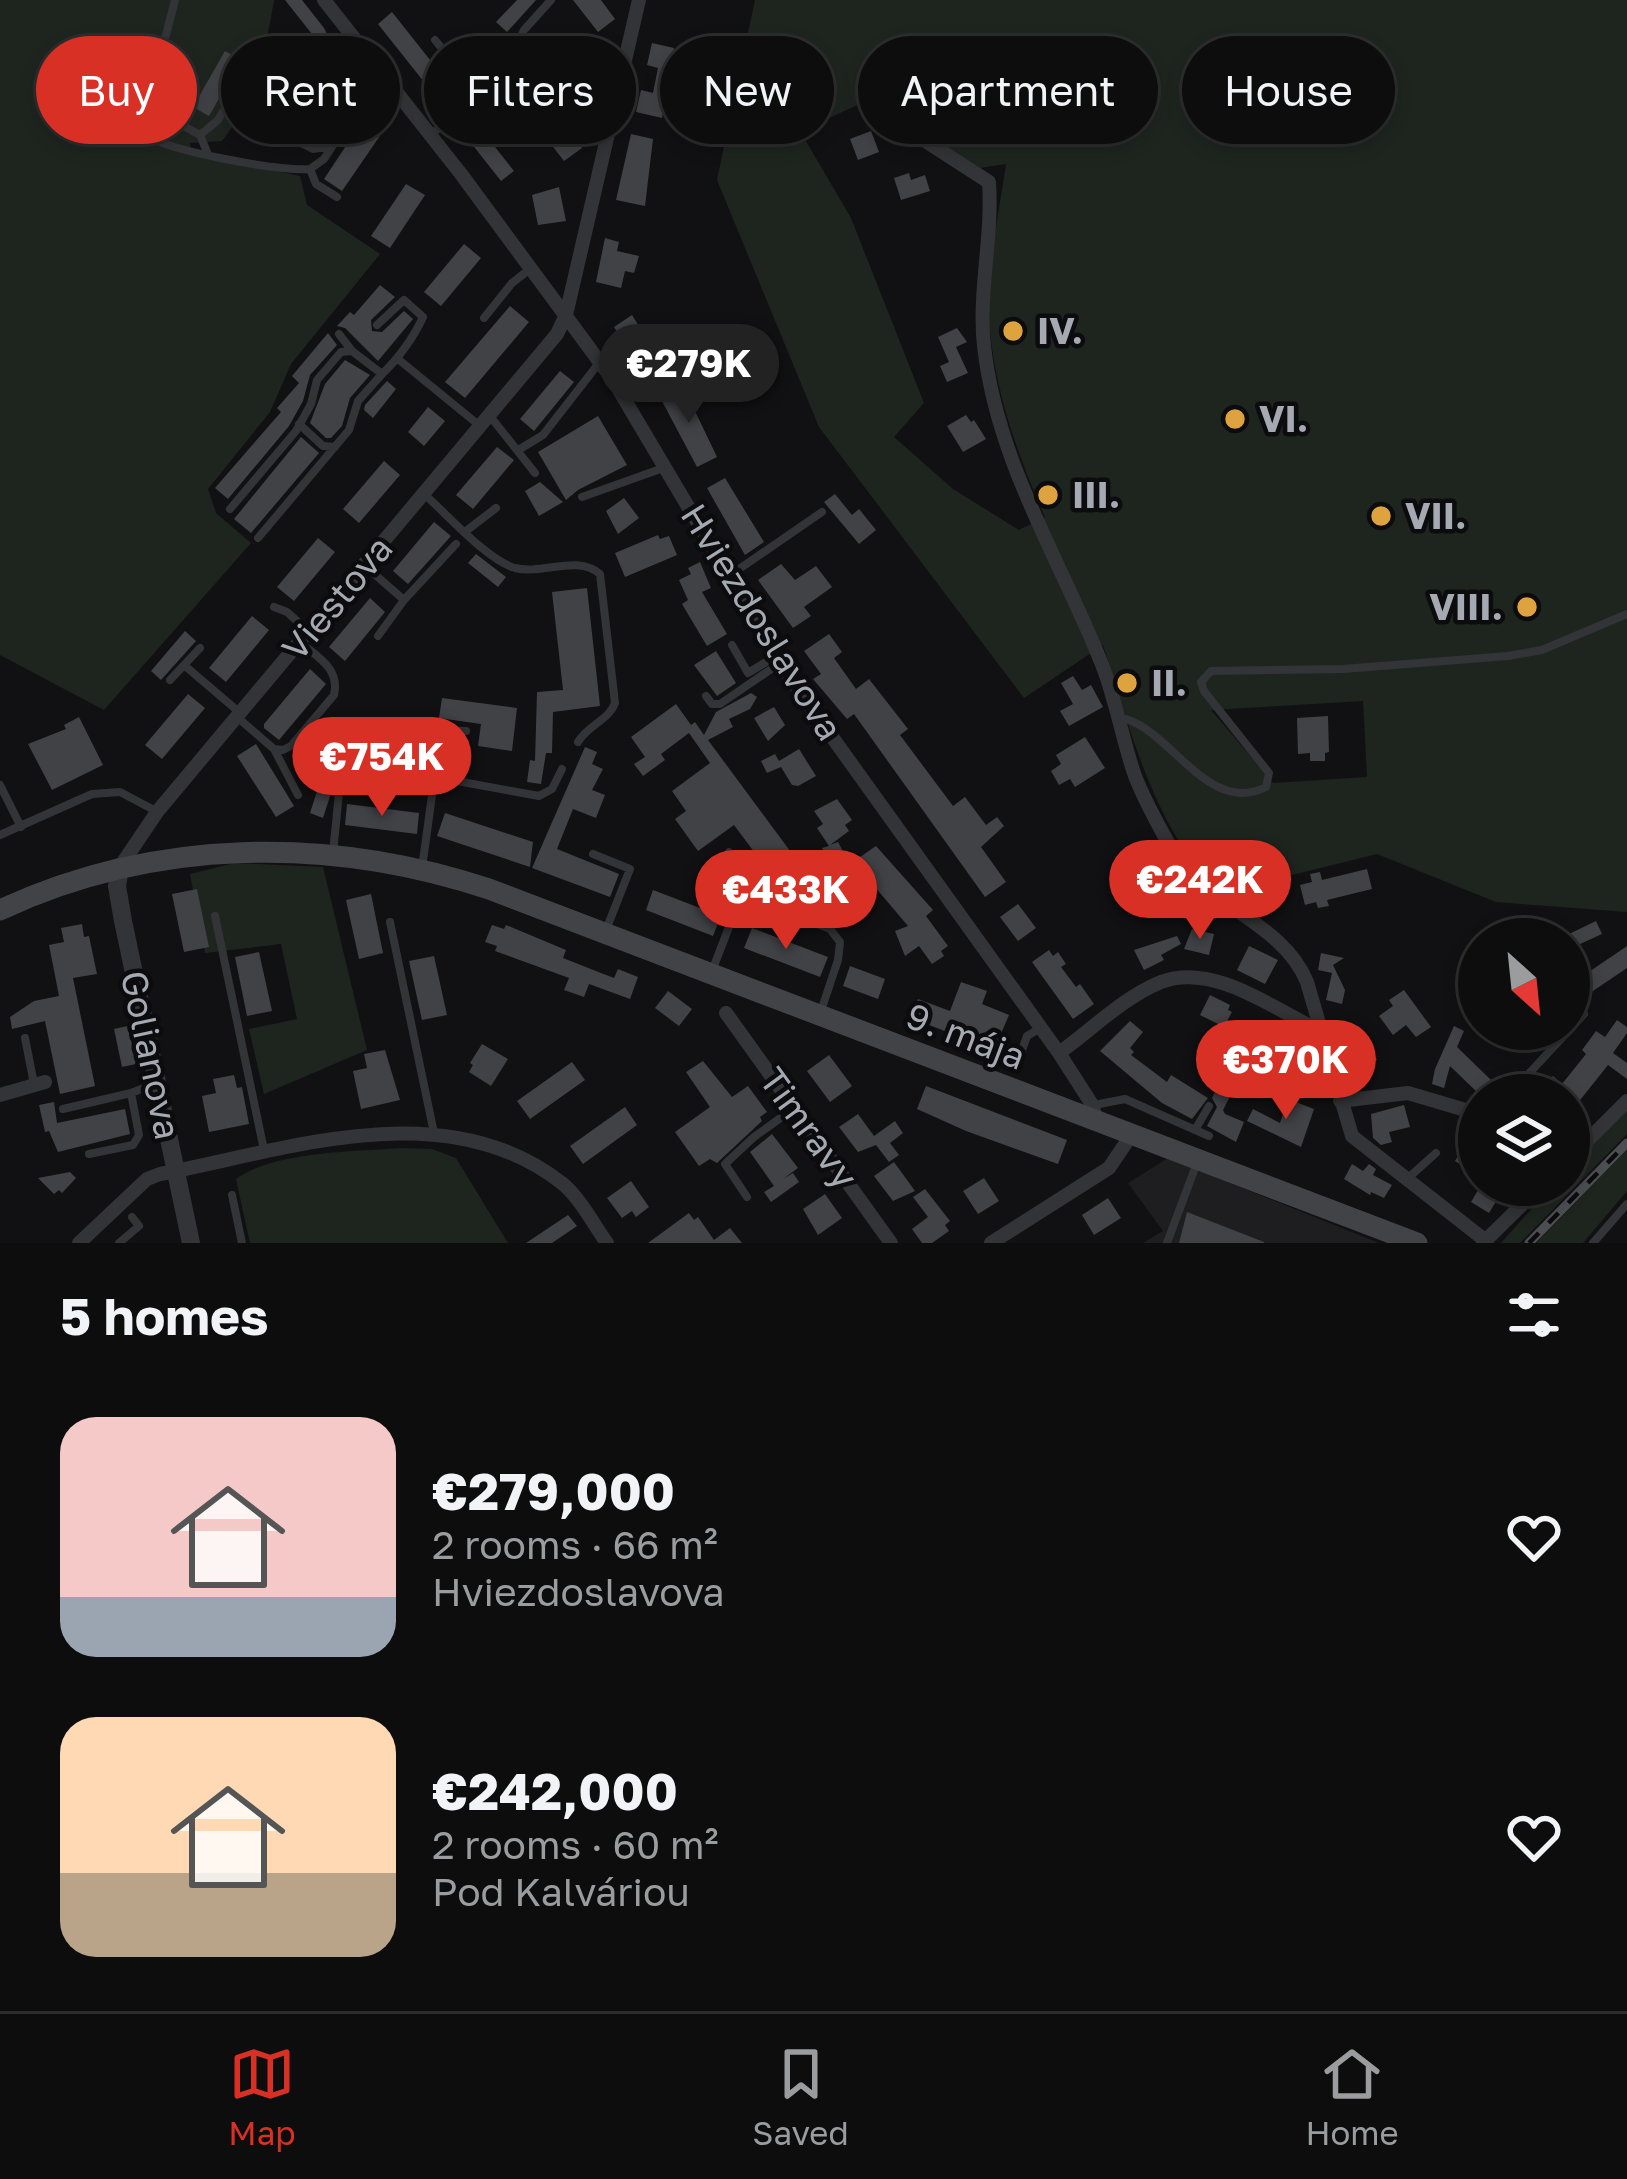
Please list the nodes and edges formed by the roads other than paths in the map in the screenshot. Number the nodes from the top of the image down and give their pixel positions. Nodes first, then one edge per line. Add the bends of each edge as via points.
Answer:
1 (175, 0) edge
2 (324, 0) edge
3 (551, 0) edge
4 (640, 0) edge
5 (352, 36) edge
6 (521, 36) edge
7 (400, 97) edge
8 (221, 115) edge
9 (424, 127) edge
10 (197, 133) edge
11 (200, 135) junction
12 (303, 144) edge
13 (437, 144) edge
14 (930, 144) edge
15 (332, 146) joint
16 (208, 153) junction
17 (310, 170) junction
18 (337, 197) dead end
19 (531, 268) junction
20 (566, 315) junction
21 (484, 318) dead end
22 (377, 325) dead end
23 (339, 334) dead end
24 (352, 351) junction
25 (398, 358) junction
26 (600, 362) junction
27 (382, 374) junction
28 (485, 421) junction
29 (299, 424) junction
30 (335, 447) junction
31 (520, 449) junction
32 (666, 467) junction
33 (536, 473) dead end
34 (424, 494) junction
35 (583, 497) dead end
36 (496, 508) dead end
37 (230, 509) dead end
38 (822, 512) dead end
39 (466, 531) junction
40 (258, 538) dead end
41 (456, 544) dead end
42 (364, 566) junction
43 (727, 577) junction
44 (404, 600) junction
45 (274, 608) dead end
46 (1627, 614) edge
47 (378, 636) dead end
48 (304, 637) junction
49 (733, 645) dead end
50 (200, 648) dead end
51 (778, 659) junction
52 (184, 664) junction
53 (170, 680) dead end
54 (706, 696) dead end
55 (238, 715) junction
56 (1120, 723) junction
57 (466, 731) dead end
58 (578, 742) dead end
59 (274, 749) junction
60 (562, 769) dead end
61 (435, 777) junction
62 (340, 783) dead end
63 (0, 785) edge
64 (298, 795) dead end
65 (157, 812) junction
66 (21, 827) junction
67 (0, 836) edge
68 (729, 852) dead end
69 (593, 854) dead end
70 (333, 855) junction
71 (120, 867) junction
72 (422, 869) junction
73 (742, 869) junction
74 (752, 882) dead end
75 (0, 910) edge
76 (215, 916) dead end
77 (800, 916) dead end
78 (390, 922) dead end
79 (604, 933) junction
80 (711, 974) junction
81 (727, 1013) dead end
82 (820, 1016) junction
83 (1041, 1028) junction
84 (1320, 1031) junction
85 (25, 1039) dead end
86 (1003, 1046) dead end
87 (1550, 1050) edge
88 (1059, 1053) junction
89 (1528, 1074) edge
90 (157, 1083) junction
91 (40, 1084) joint
92 (131, 1094) junction
93 (0, 1095) edge
94 (1340, 1101) junction
95 (1627, 1101) edge
96 (1209, 1106) dead end
97 (794, 1108) junction
98 (63, 1109) dead end
99 (1458, 1109) edge
100 (1095, 1113) junction
101 (1195, 1130) junction
102 (434, 1133) junction
103 (1132, 1134) junction
104 (1209, 1136) dead end
105 (1590, 1136) edge
106 (264, 1152) junction
107 (89, 1154) dead end
108 (1436, 1154) dead end
109 (1199, 1159) junction
110 (176, 1171) junction
111 (1407, 1179) junction
112 (232, 1195) dead end
113 (747, 1197) dead end
114 (1627, 1204) edge
115 (1521, 1206) edge
116 (132, 1217) dead end
117 (606, 1242) edge
118 (1484, 1242) edge
119 (79, 1243) edge
120 (119, 1243) edge
121 (191, 1243) edge
122 (242, 1243) edge
123 (891, 1243) edge
124 (991, 1243) edge
125 (1167, 1243) edge
126 (1417, 1243) edge
127 (1593, 1243) edge

1 - 16 lane via 166,35 130,86 127,104 149,137
2 - 5 street, Hviezdoslavova
3 - 6 lane
4 - 20 street
7 - 9 street, Hviezdoslavova
8 - 11 lane
10 - 11 lane
11 - 16 lane
12 - 15 lane
13 - 19 street, Hviezdoslavova
14 - 56 street via 989,182 982,310 994,397 1019,485 1080,609
15 - 17 lane
16 - 17 lane
17 - 18 lane
19 - 20 street, Hviezdoslavova
19 - 21 lane
20 - 26 street, Hviezdoslavova
20 - 28 street, Viestova
22 - 25 lane via 404,300 422,312
23 - 24 lane
24 - 27 lane
24 - 29 lane via 340,352 317,380
25 - 27 lane
25 - 28 lane
26 - 31 lane via 543,435
26 - 32 street, Hviezdoslavova
27 - 30 lane
28 - 31 lane
28 - 34 street, Viestova
29 - 30 lane
29 - 37 lane
30 - 40 lane
31 - 33 lane
32 - 35 lane
32 - 43 street, Hviezdoslavova
34 - 39 lane
34 - 42 street, Viestova
36 - 39 lane
38 - 43 lane
39 - 58 lane via 515,568 584,565 600,574 615,703
41 - 44 lane
42 - 44 lane
42 - 48 street, Viestova
43 - 51 street, Hviezdoslavova
44 - 47 lane
45 - 48 lane via 287,612
46 - 56 lane via 1508,656 1211,670 1202,686 1269,772 1262,790 1246,794 1187,766 1142,725
48 - 55 street, Viestova
48 - 59 lane via 337,684 291,746
49 - 51 lane via 748,673
50 - 52 lane
51 - 54 lane via 720,704
51 - 83 street, Hviezdoslavova
52 - 53 lane
52 - 55 lane
55 - 59 lane
55 - 65 street, Viestova
56 - 84 street via 1143,794 1179,861 1292,952
57 - 61 lane via 441,730
59 - 64 lane
60 - 61 lane via 538,796
61 - 72 lane
62 - 70 lane
63 - 66 lane
65 - 66 lane via 107,791
65 - 71 street, Viestova
66 - 67 lane
68 - 73 lane
69 - 79 lane via 630,868
70 - 71 main road, 9. mája via 226,852
70 - 72 main road, 9. mája
71 - 75 main road, 9. mája
71 - 90 street, Golianova via 117,886
72 - 79 main road, 9. mája
73 - 74 lane
73 - 80 lane
76 - 106 lane
77 - 82 lane via 839,942
78 - 102 lane
79 - 80 main road, 9. mája
80 - 82 main road, 9. mája
81 - 97 street, Timravy
82 - 100 main road, 9. mája
83 - 86 lane via 1021,1053
83 - 88 street, Hviezdoslavova
84 - 88 street via 1223,984 1179,978 1146,990
84 - 94 street
85 - 91 lane
87 - 89 lane
88 - 100 street, Hviezdoslavova
90 - 92 lane
90 - 110 street, Golianova
91 - 93 street
92 - 98 lane
92 - 107 lane via 139,1135 133,1145
94 - 99 street via 1408,1093
94 - 111 street via 1352,1136
95 - 105 street
96 - 101 lane
97 - 113 lane via 725,1164
97 - 123 street, Timravy
100 - 101 lane via 1125,1099
100 - 103 main road, 9. mája
101 - 104 lane
102 - 106 street via 323,1139
102 - 117 street via 518,1158 565,1185
103 - 109 main road, 9. mája
103 - 124 street via 1109,1168
106 - 110 street
108 - 111 lane
109 - 125 lane
109 - 126 main road, 9. mája
110 - 119 street via 147,1179
110 - 121 street, Golianova
111 - 118 street
112 - 122 lane
114 - 127 lane
115 - 118 street
116 - 120 lane via 139,1226

